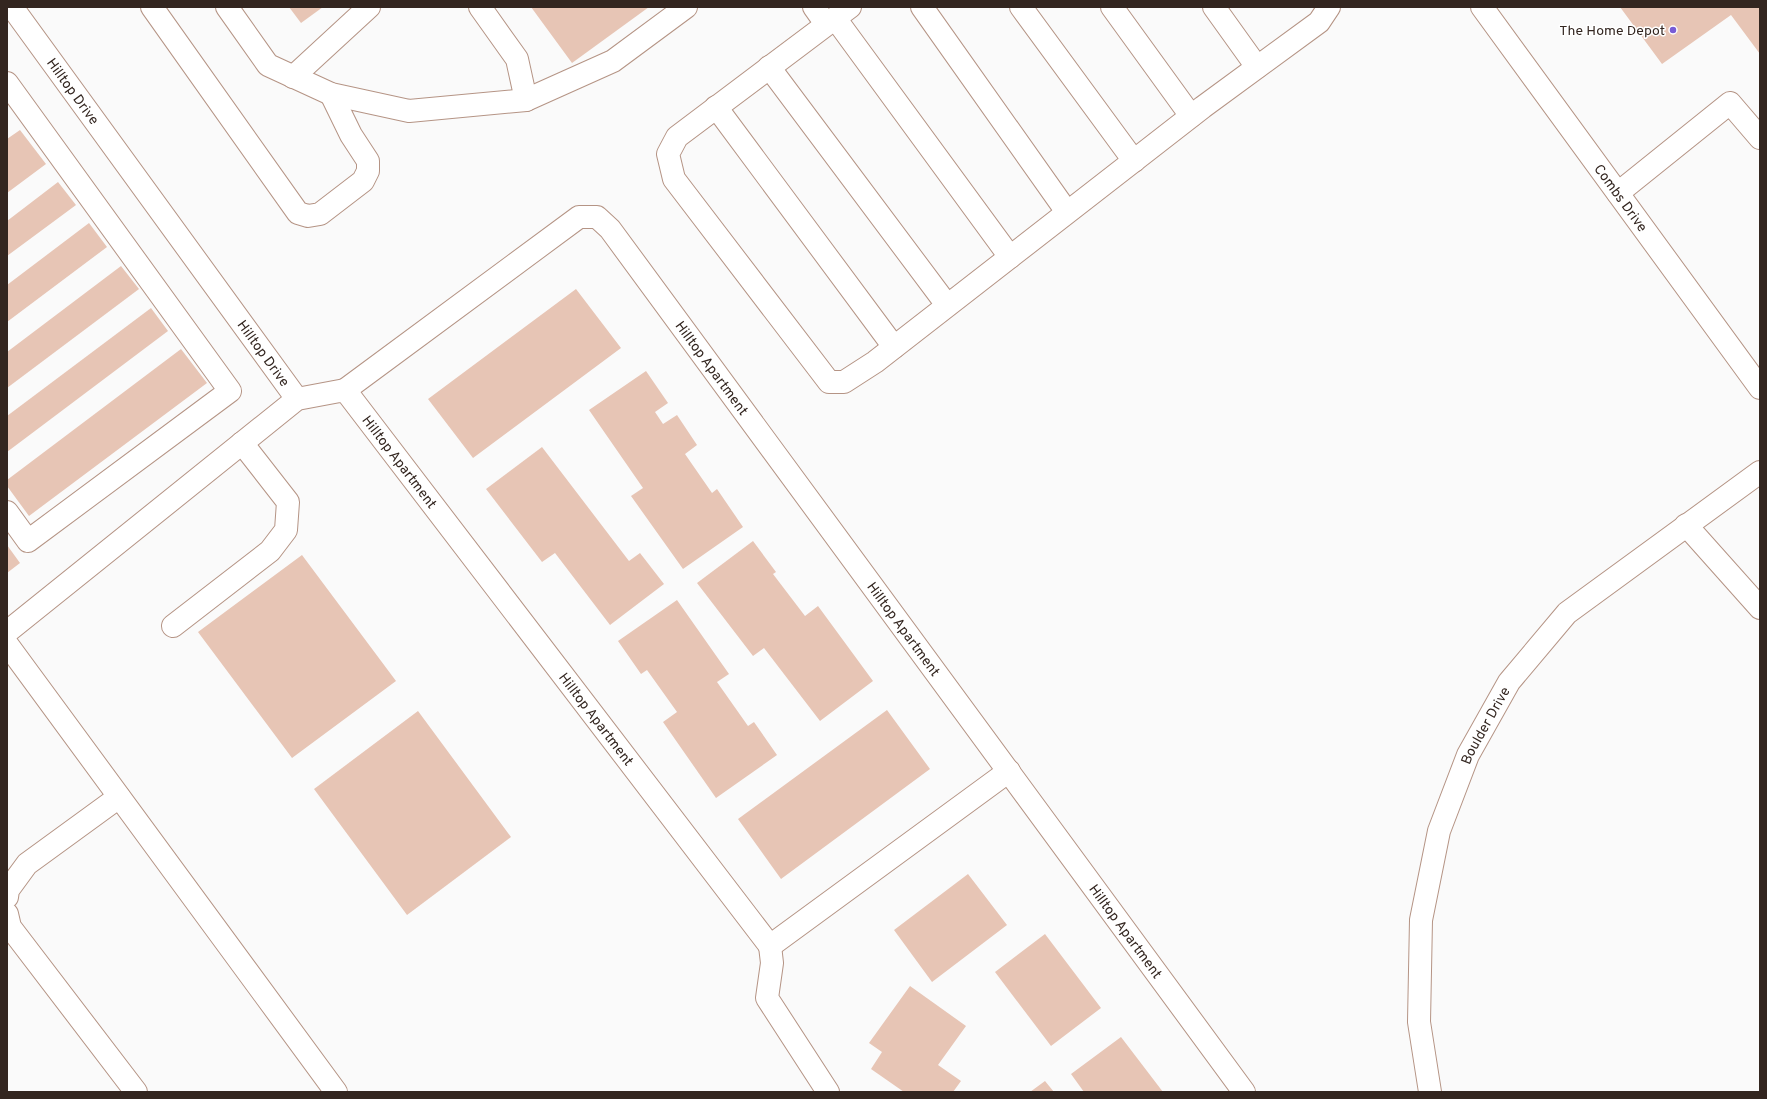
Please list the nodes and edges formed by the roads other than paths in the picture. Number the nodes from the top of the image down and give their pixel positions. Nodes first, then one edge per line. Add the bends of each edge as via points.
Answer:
1 (12, 7) edge
2 (152, 7) edge
3 (227, 7) edge
4 (369, 7) edge
5 (480, 7) edge
6 (686, 7) edge
7 (922, 7) edge
8 (1021, 7) edge
9 (1112, 7) edge
10 (1214, 7) edge
11 (1329, 7) edge
12 (1482, 7) edge
13 (831, 14) edge
14 (769, 67) junction
15 (1258, 67) junction
16 (294, 77) junction
17 (7, 84) edge
18 (331, 94) junction
19 (526, 100) junction
20 (716, 107) junction
21 (1191, 116) junction
22 (1760, 138) edge
23 (1134, 161) junction
24 (1618, 193) junction
25 (1067, 212) junction
26 (1010, 257) junction
27 (947, 305) junction
28 (894, 347) junction
29 (1760, 388) edge
30 (344, 390) junction
31 (297, 399) junction
32 (242, 443) junction
33 (1760, 472) edge
34 (7, 512) edge
35 (1686, 525) junction
36 (1760, 608) edge
37 (173, 626) dead end
38 (7, 632) edge
39 (7, 644) edge
40 (1009, 771) junction
41 (119, 797) junction
42 (7, 897) edge
43 (7, 914) edge
44 (770, 946) junction
45 (136, 1092) edge
46 (336, 1092) edge
47 (828, 1092) edge
48 (1244, 1092) edge
49 (1430, 1092) edge

1 - 31 street, Hilltop Drive
2 - 18 street via 298,213 308,216 320,214 363,182 368,171 368,161 351,136
3 - 16 street via 268,65
4 - 16 street
5 - 19 street via 517,60
6 - 19 street via 612,60
7 - 25 street
8 - 23 street
9 - 21 street
10 - 15 street
11 - 15 street via 1319,22
12 - 24 street, Combs Drive
13 - 14 street
13 - 26 street
14 - 20 street
14 - 27 street
15 - 21 street
16 - 18 street
17 - 34 street via 230,391 28,542
18 - 19 street via 409,111
20 - 28 street
20 - 28 street via 678,136 668,154 674,179 829,382 844,382
21 - 23 street
22 - 24 street via 1730,103
23 - 25 street
24 - 29 street, Combs Drive
25 - 26 street
26 - 27 street
27 - 28 street
30 - 31 street, Hilltop Apartment
30 - 40 street, Hilltop Apartment via 579,217 597,217 610,229
30 - 44 street, Hilltop Apartment
31 - 32 street, Hilltop Drive
32 - 37 street via 288,502 286,530 270,551
32 - 38 street, Hilltop Drive
33 - 35 street, Boulder Drive
35 - 36 street
35 - 49 street, Boulder Drive via 1567,613 1509,682 1468,755 1439,831 1421,920 1419,1022
39 - 41 street
40 - 44 street
40 - 48 street, Hilltop Apartment
41 - 42 street via 27,864 8,890
41 - 46 street
43 - 45 street via 10,927
44 - 47 street via 772,963 767,998

